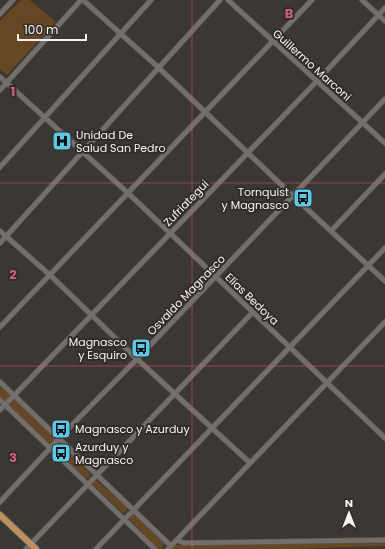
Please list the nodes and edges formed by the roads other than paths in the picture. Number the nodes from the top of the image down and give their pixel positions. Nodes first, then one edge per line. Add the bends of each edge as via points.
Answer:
1 (13, 0) edge
2 (82, 0) edge
3 (151, 0) edge
4 (220, 0) edge
5 (228, 0) edge
6 (312, 0) edge
7 (362, 0) edge
8 (385, 8) edge
9 (0, 14) edge
10 (378, 15) junction
11 (385, 21) edge
12 (120, 33) junction
13 (273, 41) junction
14 (159, 68) junction
15 (0, 77) edge
16 (317, 81) junction
17 (6, 83) junction
18 (0, 90) edge
19 (385, 99) edge
20 (206, 112) junction
21 (45, 118) junction
22 (363, 123) junction
23 (385, 143) edge
24 (82, 152) junction
25 (248, 152) junction
26 (0, 167) edge
27 (385, 174) edge
28 (128, 193) junction
29 (293, 196) junction
30 (0, 231) edge
31 (331, 231) junction
32 (170, 233) junction
33 (6, 236) junction
34 (0, 244) edge
35 (385, 248) edge
36 (368, 266) junction
37 (50, 275) junction
38 (216, 277) junction
39 (385, 281) edge
40 (253, 312) junction
41 (93, 315) junction
42 (385, 322) edge
43 (0, 327) edge
44 (290, 348) junction
45 (137, 359) junction
46 (0, 382) edge
47 (327, 383) junction
48 (175, 392) junction
49 (14, 395) junction
50 (0, 400) edge
51 (5, 405) junction
52 (0, 410) edge
53 (213, 428) junction
54 (60, 438) junction
55 (385, 438) edge
56 (50, 448) junction
57 (250, 462) junction
58 (97, 475) junction
59 (88, 485) junction
60 (0, 502) edge
61 (133, 510) junction
62 (0, 515) edge
63 (124, 519) junction
64 (177, 540) junction
65 (385, 540) edge
66 (29, 546) edge
67 (170, 548) edge
68 (36, 549) edge
69 (96, 549) edge
70 (155, 549) edge

1 - 9 street
2 - 12 street
2 - 17 street
3 - 12 street
4 - 14 street
5 - 13 street, Guillermo Marconi
6 - 13 street
7 - 10 street
8 - 10 street, Zufriategui
10 - 11 street
10 - 16 street, Zufriategui
12 - 14 street
12 - 21 street
13 - 16 street, Guillermo Marconi
13 - 20 street
14 - 20 street
14 - 24 street
15 - 17 street, Elías Bedoya
16 - 22 street, Guillermo Marconi
16 - 25 street, Zufriategui
17 - 18 street
17 - 21 street, Elías Bedoya
19 - 22 street, Osvaldo Magnasco
20 - 25 street
20 - 28 street
21 - 24 street, Elías Bedoya
21 - 26 street
22 - 23 street, Guillermo Marconi
22 - 29 street, Osvaldo Magnasco
24 - 28 street, Elías Bedoya
24 - 33 street
25 - 29 street
25 - 32 street, Zufriategui
27 - 31 street
28 - 32 street, Elías Bedoya
28 - 37 street
29 - 31 street
29 - 38 street, Osvaldo Magnasco
30 - 33 street
31 - 36 street
32 - 38 street, Elías Bedoya
32 - 41 street, Zufriategui
33 - 34 street
33 - 37 street
35 - 36 street
36 - 39 street
36 - 44 street
37 - 41 street
37 - 43 street
38 - 40 street, Elías Bedoya
38 - 45 street, Osvaldo Magnasco
40 - 44 street, Elías Bedoya
40 - 48 street
41 - 45 street
41 - 49 street, Zufriategui
42 - 47 street
44 - 47 street, Elías Bedoya
44 - 53 street
45 - 48 street
45 - 54 street, Osvaldo Magnasco
46 - 49 street
47 - 55 street, Elías Bedoya
47 - 57 street
48 - 53 street
48 - 58 street
49 - 51 street, Zufriategui
49 - 54 street
50 - 51 street
51 - 52 street, Zufriategui
51 - 56 street
53 - 57 street
53 - 61 street
54 - 56 street, Osvaldo Magnasco
54 - 58 street
56 - 59 street
56 - 60 street, Osvaldo Magnasco
57 - 64 street
58 - 59 street
58 - 61 street
59 - 63 street
59 - 66 street
61 - 63 street
61 - 67 street
62 - 66 main road
63 - 69 street
63 - 70 street
64 - 65 street via 184,543
64 - 67 street
66 - 68 main road

